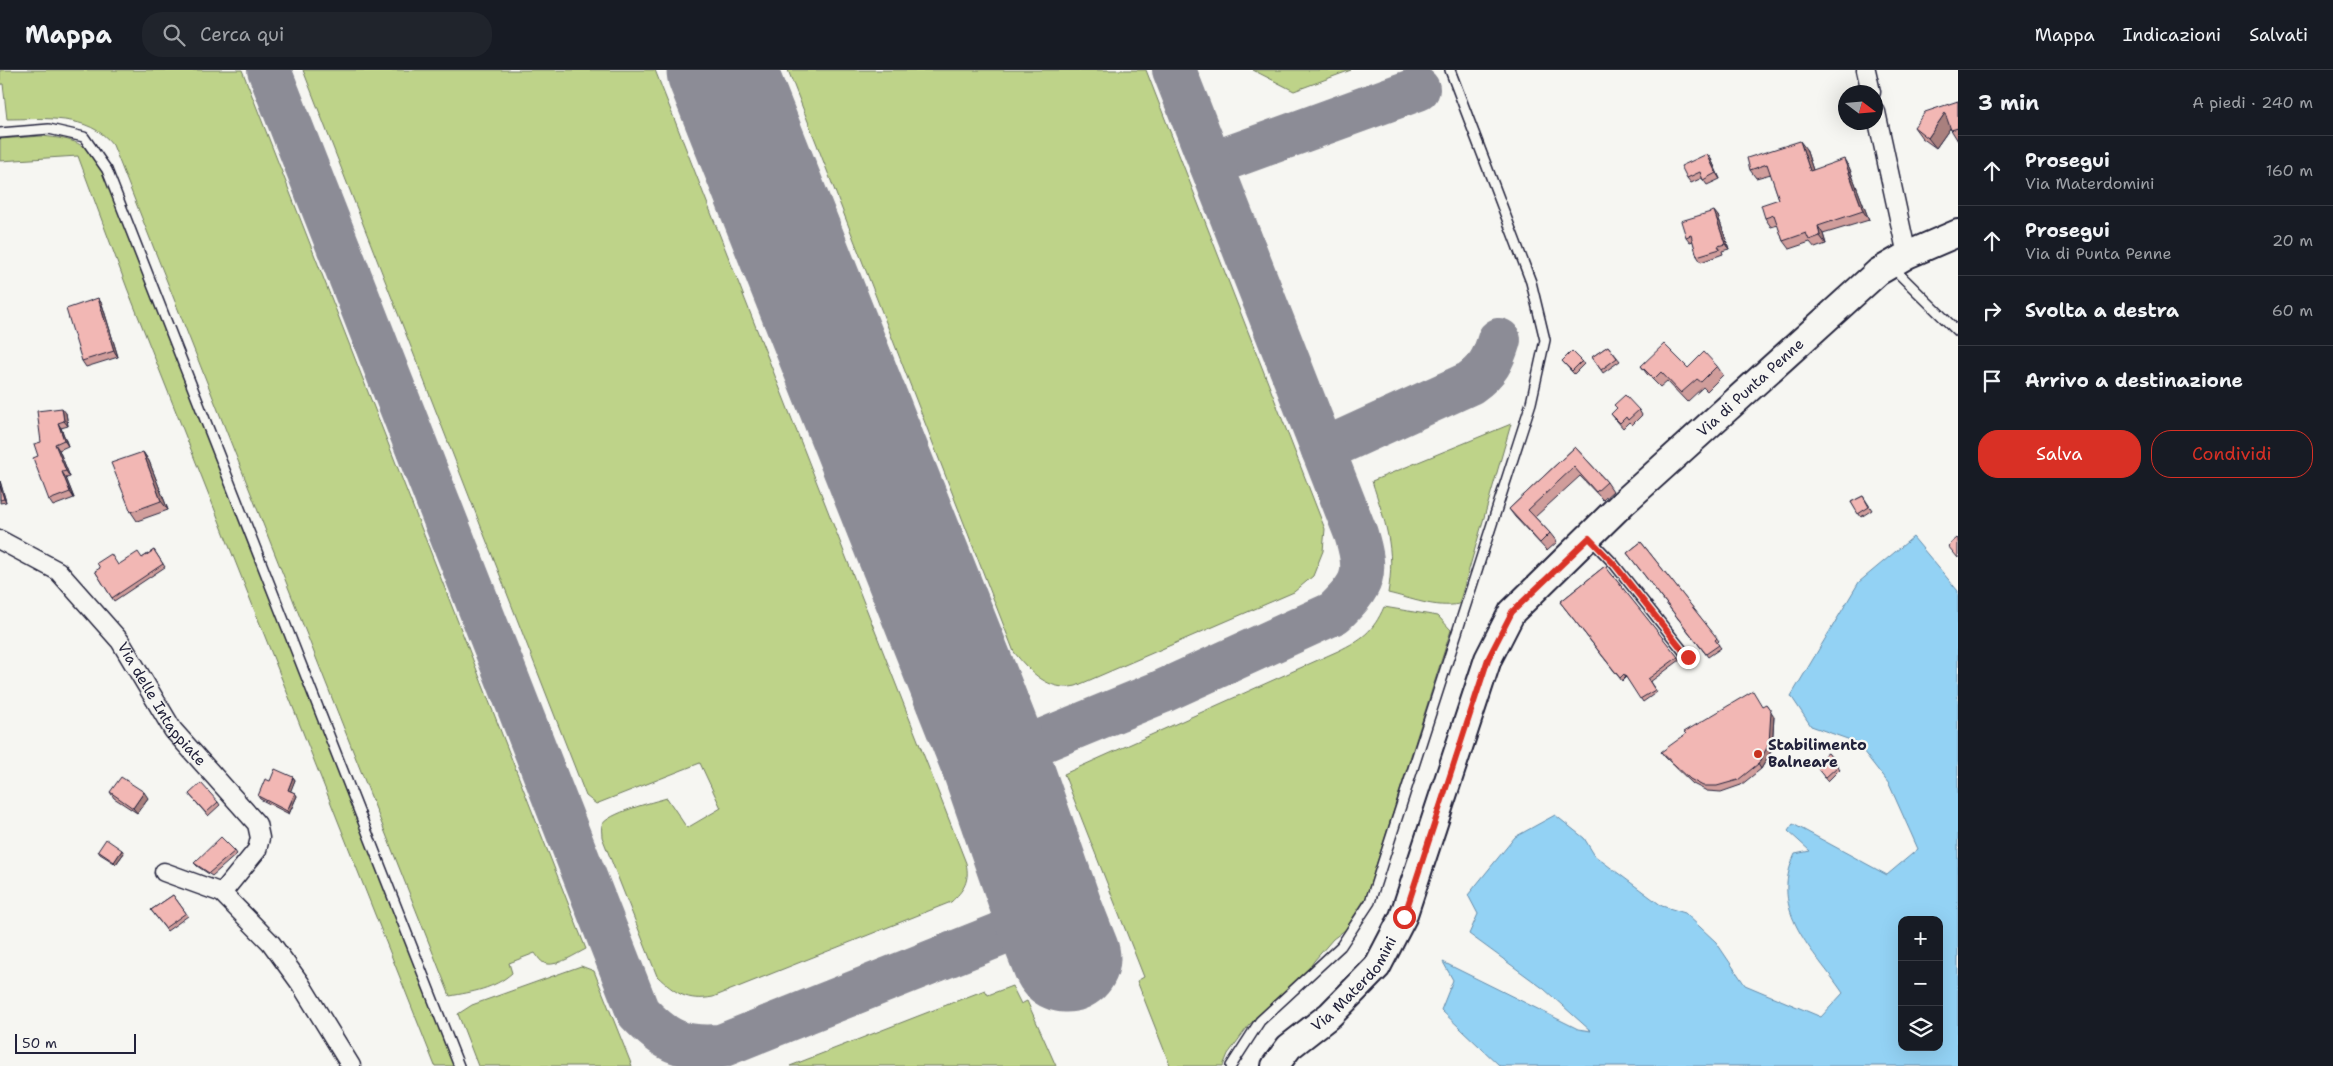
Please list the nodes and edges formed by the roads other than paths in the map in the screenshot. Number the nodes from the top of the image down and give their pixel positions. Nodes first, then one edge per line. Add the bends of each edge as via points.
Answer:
1 (1450, 70) edge
2 (1866, 70) edge
3 (1869, 85) edge
4 (1879, 130) edge
5 (0, 133) edge
6 (1958, 233) edge
7 (1898, 260) junction
8 (1958, 332) edge
9 (1589, 538) junction
10 (0, 540) edge
11 (1560, 565) joint
12 (1688, 657) dead end
13 (164, 872) dead end
14 (222, 893) junction
15 (351, 1066) edge
16 (459, 1066) edge
17 (1230, 1066) edge
18 (1275, 1066) edge

1 - 17 lane via 1530,282 1545,340 1531,403 1370,902 1341,946 1260,1021
2 - 3 street
4 - 7 street
5 - 16 lane via 49,129 84,137 108,170
6 - 7 street, Via di Punta Penne
7 - 8 lane
7 - 9 street, Via di Punta Penne via 1878,272
9 - 11 street, Via di Punta Penne
9 - 12 lane via 1614,564
10 - 14 street, Via delle Intappiate via 58,571 120,641 173,730 256,824 260,838 257,850
11 - 18 street, Via Materdomini via 1512,612 1488,659 1404,917 1377,967 1330,1016 1289,1047
13 - 14 street
14 - 15 street via 270,943 300,983

